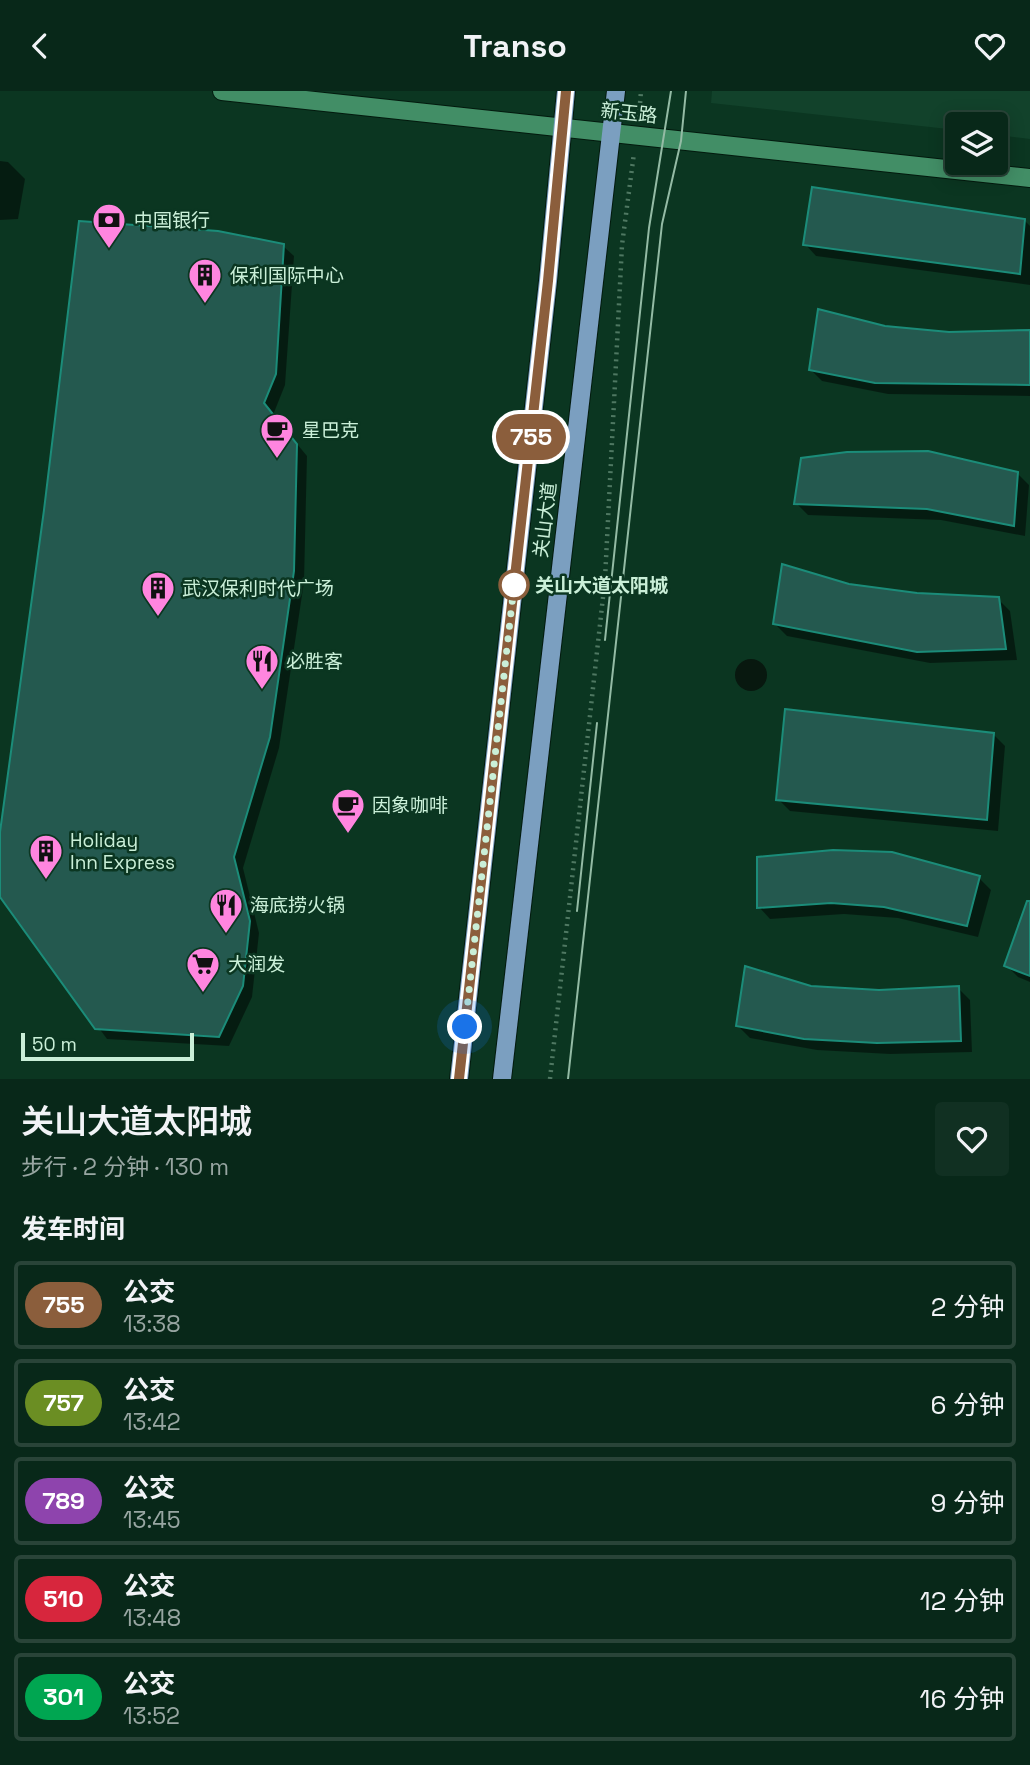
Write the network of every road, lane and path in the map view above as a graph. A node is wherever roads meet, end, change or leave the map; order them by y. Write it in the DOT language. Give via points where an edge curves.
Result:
graph roads {
  1 [pos="222,91"];
  2 [pos="566,91"];
  3 [pos="616,91"];
  4 [pos="641,91"];
  5 [pos="560,127"];
  6 [pos="612,132"];
  7 [pos="637,136"];
  8 [pos="1030,178"];
  9 [pos="459,1079"];
  10 [pos="502,1079"];
  11 [pos="550,1079"];
  1 -- 5 [label="street, 新玉路"];
  2 -- 5 [label="main road, 关山大道"];
  3 -- 6 [label="main road, 关山大道"];
  4 -- 7 [label="path"];
  5 -- 6 [label="street, 新玉路"];
  5 -- 9 [label="main road, 关山大道" via="548,281"];
  6 -- 7 [label="street, 新玉路"];
  6 -- 10 [label="main road, 关山大道"];
  7 -- 8 [label="street, 新玉路"];
  7 -- 11 [label="path" via="622,245 605,579"];
}
